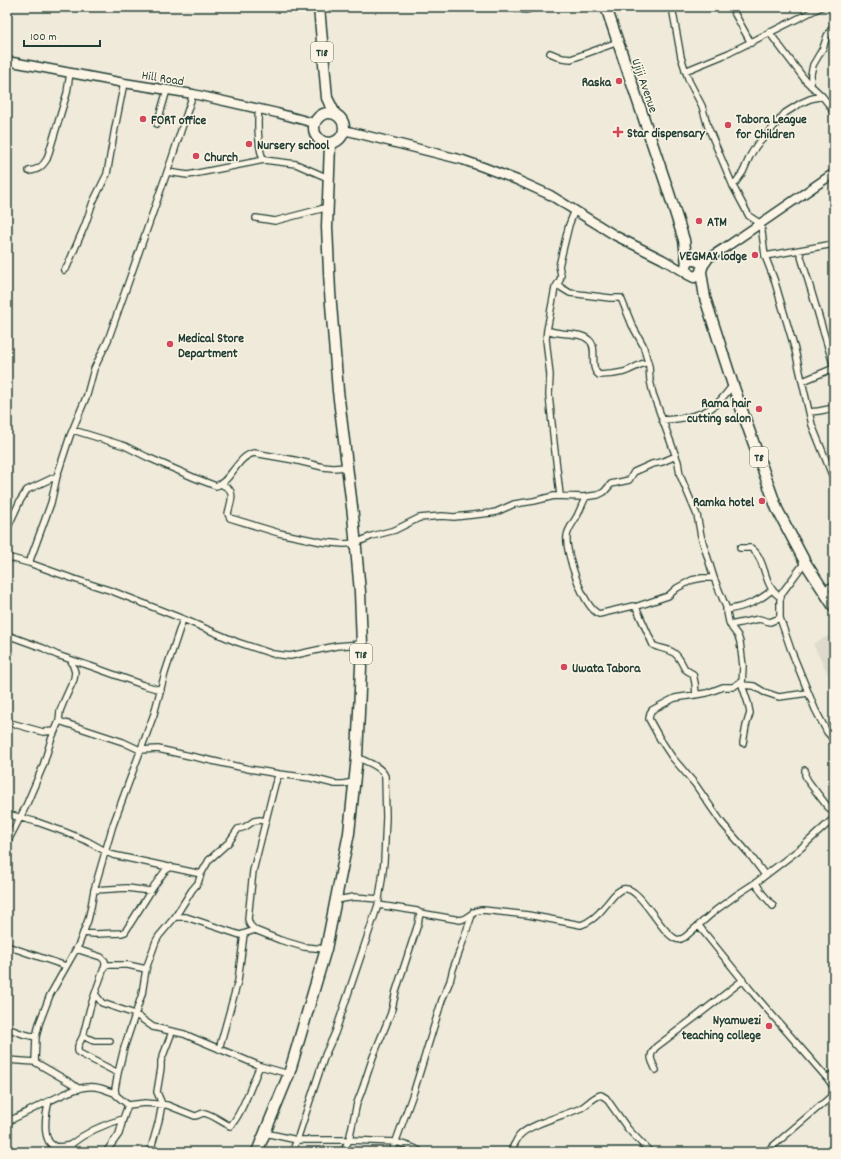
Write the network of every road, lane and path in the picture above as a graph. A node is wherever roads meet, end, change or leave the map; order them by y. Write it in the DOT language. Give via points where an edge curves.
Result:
graph roads {
  1 [pos="319,7"];
  2 [pos="513,7"];
  3 [pos="533,7"];
  4 [pos="606,7"];
  5 [pos="672,7"];
  6 [pos="731,7"];
  7 [pos="821,7"];
  8 [pos="834,25"];
  9 [pos="769,32"];
  10 [pos="618,42"];
  11 [pos="751,43"];
  12 [pos="550,53"];
  13 [pos="7,61"];
  14 [pos="685,71"];
  15 [pos="70,73"];
  16 [pos="124,83"];
  17 [pos="811,86"];
  18 [pos="167,90"];
  19 [pos="193,94"];
  20 [pos="822,96"];
  21 [pos="326,98"];
  22 [pos="259,109"];
  23 [pos="335,114"];
  24 [pos="834,115"];
  25 [pos="318,119"];
  26 [pos="157,124"];
  27 [pos="344,130"];
  28 [pos="330,144"];
  29 [pos="264,160"];
  30 [pos="29,171"];
  31 [pos="167,172"];
  32 [pos="834,173"];
  33 [pos="328,178"];
  34 [pos="734,186"];
  35 [pos="328,206"];
  36 [pos="575,210"];
  37 [pos="256,218"];
  38 [pos="761,224"];
  39 [pos="834,244"];
  40 [pos="798,250"];
  41 [pos="765,256"];
  42 [pos="707,259"];
  43 [pos="693,269"];
  44 [pos="64,270"];
  45 [pos="557,285"];
  46 [pos="547,330"];
  47 [pos="648,362"];
  48 [pos="834,368"];
  49 [pos="803,382"];
  50 [pos="733,385"];
  51 [pos="834,408"];
  52 [pos="809,412"];
  53 [pos="662,420"];
  54 [pos="73,430"];
  55 [pos="676,456"];
  56 [pos="347,467"];
  57 [pos="57,476"];
  58 [pos="834,480"];
  59 [pos="221,484"];
  60 [pos="560,495"];
  61 [pos="586,497"];
  62 [pos="7,529"];
  63 [pos="356,543"];
  64 [pos="740,548"];
  65 [pos="7,558"];
  66 [pos="29,562"];
  67 [pos="806,562"];
  68 [pos="714,578"];
  69 [pos="834,585"];
  70 [pos="772,590"];
  71 [pos="823,590"];
  72 [pos="781,597"];
  73 [pos="635,606"];
  74 [pos="834,607"];
  75 [pos="726,610"];
  76 [pos="183,618"];
  77 [pos="780,618"];
  78 [pos="730,625"];
  79 [pos="7,635"];
  80 [pos="362,644"];
  81 [pos="71,660"];
  82 [pos="742,683"];
  83 [pos="161,690"];
  84 [pos="808,693"];
  85 [pos="696,695"];
  86 [pos="59,721"];
  87 [pos="7,722"];
  88 [pos="55,731"];
  89 [pos="834,740"];
  90 [pos="743,743"];
  91 [pos="140,750"];
  92 [pos="357,757"];
  93 [pos="805,770"];
  94 [pos="279,774"];
  95 [pos="354,782"];
  96 [pos="834,813"];
  97 [pos="7,814"];
  98 [pos="20,818"];
  99 [pos="834,818"];
  100 [pos="265,821"];
  101 [pos="7,843"];
  102 [pos="105,851"];
  103 [pos="171,867"];
  104 [pos="201,874"];
  105 [pos="765,875"];
  106 [pos="756,882"];
  107 [pos="94,890"];
  108 [pos="150,891"];
  109 [pos="336,900"];
  110 [pos="379,902"];
  111 [pos="773,906"];
  112 [pos="472,912"];
  113 [pos="420,913"];
  114 [pos="175,917"];
  115 [pos="699,926"];
  116 [pos="255,930"];
  117 [pos="83,933"];
  118 [pos="244,934"];
  119 [pos="7,946"];
  120 [pos="76,949"];
  121 [pos="326,950"];
  122 [pos="105,965"];
  123 [pos="66,966"];
  124 [pos="146,969"];
  125 [pos="743,980"];
  126 [pos="95,994"];
  127 [pos="136,1014"];
  128 [pos="7,1028"];
  129 [pos="172,1032"];
  130 [pos="83,1036"];
  131 [pos="36,1037"];
  132 [pos="110,1041"];
  133 [pos="219,1049"];
  134 [pos="7,1060"];
  135 [pos="34,1062"];
  136 [pos="260,1066"];
  137 [pos="656,1070"];
  138 [pos="118,1073"];
  139 [pos="834,1073"];
  140 [pos="289,1074"];
  141 [pos="827,1078"];
  142 [pos="834,1088"];
  143 [pos="78,1089"];
  144 [pos="115,1094"];
  145 [pos="834,1094"];
  146 [pos="49,1101"];
  147 [pos="162,1104"];
  148 [pos="128,1105"];
  149 [pos="123,1118"];
  150 [pos="7,1122"];
  151 [pos="266,1133"];
  152 [pos="297,1140"];
  153 [pos="349,1140"];
  154 [pos="396,1142"];
  155 [pos="70,1145"];
  156 [pos="513,1150"];
  157 [pos="74,1152"];
  158 [pos="106,1152"];
  159 [pos="150,1152"];
  160 [pos="257,1152"];
  161 [pos="292,1152"];
  162 [pos="342,1152"];
  163 [pos="392,1152"];
  164 [pos="420,1152"];
  165 [pos="650,1152"];
  166 [pos="766,1152"];
  1 -- 21 [label="highway, T18"];
  2 -- 3 [label="street" via="526,10"];
  4 -- 10 [label="highway, Ujiji Avenue / T8"];
  5 -- 14 [label="street" via="680,57"];
  6 -- 11 [label="street"];
  7 -- 9 [label="street"];
  8 -- 17 [label="street" via="813,65"];
  9 -- 11 [label="street"];
  9 -- 17 [label="street"];
  10 -- 12 [label="street" via="571,58 562,58"];
  10 -- 43 [label="highway, Ujiji Avenue / T8"];
  11 -- 14 [label="street"];
  13 -- 15 [label="main road, Hill Road"];
  14 -- 34 [label="street"];
  15 -- 16 [label="main road, Hill Road"];
  15 -- 30 [label="street" via="67,93 47,159 41,168"];
  16 -- 18 [label="main road, Hill Road"];
  16 -- 44 [label="street" via="108,174"];
  17 -- 20 [label="street"];
  18 -- 19 [label="main road, Hill Road"];
  18 -- 26 [label="street"];
  19 -- 22 [label="main road, Hill Road"];
  19 -- 31 [label="street"];
  20 -- 24 [label="street"];
  20 -- 34 [label="street" via="801,103 785,113 756,146"];
  21 -- 23 [label="highway, T18"];
  21 -- 25 [label="highway, T18"];
  22 -- 25 [label="main road, Hill Road"];
  22 -- 29 [label="street" via="258,126 261,155"];
  23 -- 25 [label="highway" via="325,113"];
  23 -- 27 [label="highway" via="342,121"];
  25 -- 28 [label="highway" via="314,133 316,138"];
  27 -- 28 [label="highway" via="338,141"];
  27 -- 36 [label="main road" via="483,166 550,195"];
  28 -- 33 [label="highway, T18"];
  29 -- 31 [label="street" via="188,175"];
  29 -- 33 [label="street" via="296,164"];
  31 -- 54 [label="street" via="108,340 94,369"];
  32 -- 38 [label="main road"];
  33 -- 35 [label="highway, T18"];
  34 -- 38 [label="street" via="749,216"];
  35 -- 37 [label="street" via="275,221"];
  35 -- 56 [label="highway, T18" via="330,292"];
  36 -- 43 [label="main road" via="616,236 662,258"];
  36 -- 45 [label="street" via="559,266 561,277"];
  38 -- 41 [label="street"];
  38 -- 42 [label="main road"];
  39 -- 40 [label="street"];
  40 -- 41 [label="street"];
  40 -- 48 [label="street"];
  41 -- 49 [label="street"];
  42 -- 43 [label="highway" via="698,262"];
  43 -- 50 [label="highway, T8"];
  45 -- 46 [label="street"];
  45 -- 47 [label="street" via="570,293 621,298 643,345"];
  46 -- 47 [label="street" via="588,339 593,347 595,370 599,375 624,372"];
  46 -- 60 [label="street" via="550,395"];
  47 -- 53 [label="street" via="651,385"];
  48 -- 49 [label="street"];
  49 -- 52 [label="street"];
  50 -- 53 [label="street" via="711,409 699,414"];
  50 -- 67 [label="highway, T8" via="778,509"];
  51 -- 52 [label="street"];
  52 -- 58 [label="street"];
  53 -- 55 [label="street"];
  54 -- 57 [label="street"];
  54 -- 59 [label="street" via="125,446 216,486"];
  55 -- 61 [label="street" via="634,472 629,480 611,484 598,495"];
  55 -- 68 [label="street" via="680,477 697,515"];
  56 -- 59 [label="street" via="323,468 254,453 244,457"];
  56 -- 63 [label="highway, T18"];
  57 -- 62 [label="street" via="28,490"];
  57 -- 66 [label="street" via="51,503"];
  59 -- 63 [label="street" via="232,493 228,514 230,518 317,541"];
  60 -- 61 [label="street"];
  60 -- 63 [label="street" via="514,504 491,513 419,518 395,530"];
  61 -- 73 [label="street" via="567,537 569,557 582,591 592,609 599,614"];
  63 -- 80 [label="highway, T18"];
  64 -- 70 [label="street" via="751,548 756,552"];
  65 -- 66 [label="street"];
  66 -- 76 [label="street"];
  67 -- 71 [label="highway, T8"];
  67 -- 72 [label="street" via="783,590"];
  68 -- 73 [label="street" via="692,580 668,596"];
  68 -- 75 [label="street"];
  69 -- 71 [label="street"];
  70 -- 72 [label="street"];
  70 -- 75 [label="street" via="749,605"];
  71 -- 74 [label="highway, T8"];
  72 -- 77 [label="street"];
  73 -- 85 [label="street" via="653,645 676,654 685,669 693,674"];
  75 -- 78 [label="street"];
  76 -- 80 [label="street" via="237,642 278,655 290,656 336,646"];
  76 -- 83 [label="street"];
  77 -- 78 [label="street" via="770,622 759,619"];
  77 -- 84 [label="street"];
  78 -- 82 [label="street" via="740,642"];
  79 -- 81 [label="street"];
  80 -- 92 [label="highway, T18"];
  81 -- 83 [label="street"];
  81 -- 86 [label="street" via="75,672 60,711"];
  82 -- 84 [label="street" via="779,697"];
  82 -- 85 [label="street"];
  82 -- 90 [label="street" via="750,713"];
  83 -- 91 [label="street"];
  84 -- 89 [label="street" via="817,715"];
  85 -- 105 [label="street" via="675,698 654,708 649,720 672,757"];
  86 -- 88 [label="street"];
  86 -- 91 [label="street"];
  87 -- 88 [label="street" via="43,732"];
  88 -- 98 [label="street"];
  91 -- 94 [label="street" via="158,749"];
  91 -- 102 [label="street"];
  92 -- 95 [label="highway, T18"];
  92 -- 110 [label="street" via="381,770 386,780 384,862"];
  93 -- 96 [label="street" via="808,781"];
  94 -- 95 [label="street" via="335,784"];
  94 -- 100 [label="street"];
  95 -- 109 [label="highway, T18" via="349,833"];
  97 -- 98 [label="street"];
  98 -- 101 [label="street"];
  98 -- 102 [label="street" via="65,832"];
  99 -- 105 [label="street" via="801,848"];
  100 -- 104 [label="street" via="260,820 238,829 229,842 209,860"];
  100 -- 116 [label="street" via="253,871 248,919"];
  102 -- 103 [label="street" via="124,858"];
  102 -- 107 [label="street"];
  103 -- 104 [label="street"];
  103 -- 108 [label="street"];
  104 -- 114 [label="street" via="198,883"];
  105 -- 106 [label="street"];
  106 -- 111 [label="street"];
  106 -- 115 [label="street" via="725,903"];
  107 -- 108 [label="street" via="127,888"];
  107 -- 117 [label="street" via="90,914"];
  108 -- 117 [label="street" via="125,932"];
  109 -- 110 [label="street" via="354,897"];
  109 -- 121 [label="highway, T18"];
  110 -- 113 [label="street"];
  110 -- 152 [label="street" via="335,1033 324,1055"];
  112 -- 113 [label="street" via="460,920"];
  112 -- 115 [label="street" via="495,911 581,925 594,917 610,899 625,889 632,891 674,938 683,938"];
  112 -- 154 [label="street"];
  113 -- 153 [label="street" via="391,1013 356,1103"];
  114 -- 118 [label="street"];
  114 -- 124 [label="street" via="156,941"];
  115 -- 125 [label="street"];
  116 -- 118 [label="street"];
  116 -- 121 [label="street" via="295,945"];
  117 -- 120 [label="street"];
  118 -- 133 [label="street" via="238,981"];
  119 -- 123 [label="street"];
  120 -- 122 [label="street" via="101,957"];
  120 -- 123 [label="street"];
  121 -- 140 [label="highway, T18"];
  122 -- 124 [label="street" via="128,965"];
  122 -- 126 [label="street"];
  123 -- 131 [label="street" via="50,995"];
  124 -- 127 [label="street"];
  125 -- 137 [label="street" via="656,1047 651,1056"];
  125 -- 141 [label="street"];
  126 -- 127 [label="street" via="102,1003"];
  126 -- 130 [label="street"];
  127 -- 129 [label="street" via="153,1027"];
  127 -- 138 [label="street"];
  128 -- 131 [label="street"];
  129 -- 133 [label="street" via="189,1036"];
  129 -- 147 [label="street" via="161,1061 157,1092"];
  130 -- 132 [label="street" via="94,1041"];
  130 -- 138 [label="street" via="77,1049 79,1053"];
  131 -- 135 [label="street"];
  133 -- 136 [label="street"];
  134 -- 135 [label="street"];
  135 -- 143 [label="street"];
  136 -- 140 [label="street"];
  136 -- 147 [label="street" via="240,1112 230,1126 207,1114 194,1116"];
  138 -- 144 [label="street"];
  139 -- 141 [label="street"];
  140 -- 151 [label="highway, T18"];
  141 -- 142 [label="street"];
  143 -- 144 [label="street" via="93,1087"];
  143 -- 146 [label="street"];
  144 -- 148 [label="street"];
  145 -- 166 [label="street"];
  146 -- 150 [label="street"];
  146 -- 155 [label="street" via="45,1128 48,1139 54,1146"];
  147 -- 148 [label="street"];
  147 -- 159 [label="street"];
  148 -- 149 [label="street"];
  149 -- 155 [label="street" via="83,1136"];
  149 -- 158 [label="street" via="119,1134"];
  151 -- 152 [label="street"];
  151 -- 160 [label="highway, T18"];
  152 -- 153 [label="street"];
  152 -- 161 [label="street"];
  153 -- 154 [label="street"];
  153 -- 162 [label="street"];
  154 -- 163 [label="street"];
  154 -- 164 [label="street"];
  155 -- 157 [label="street"];
  156 -- 165 [label="street" via="519,1136 528,1129 582,1108 601,1095"];
}
